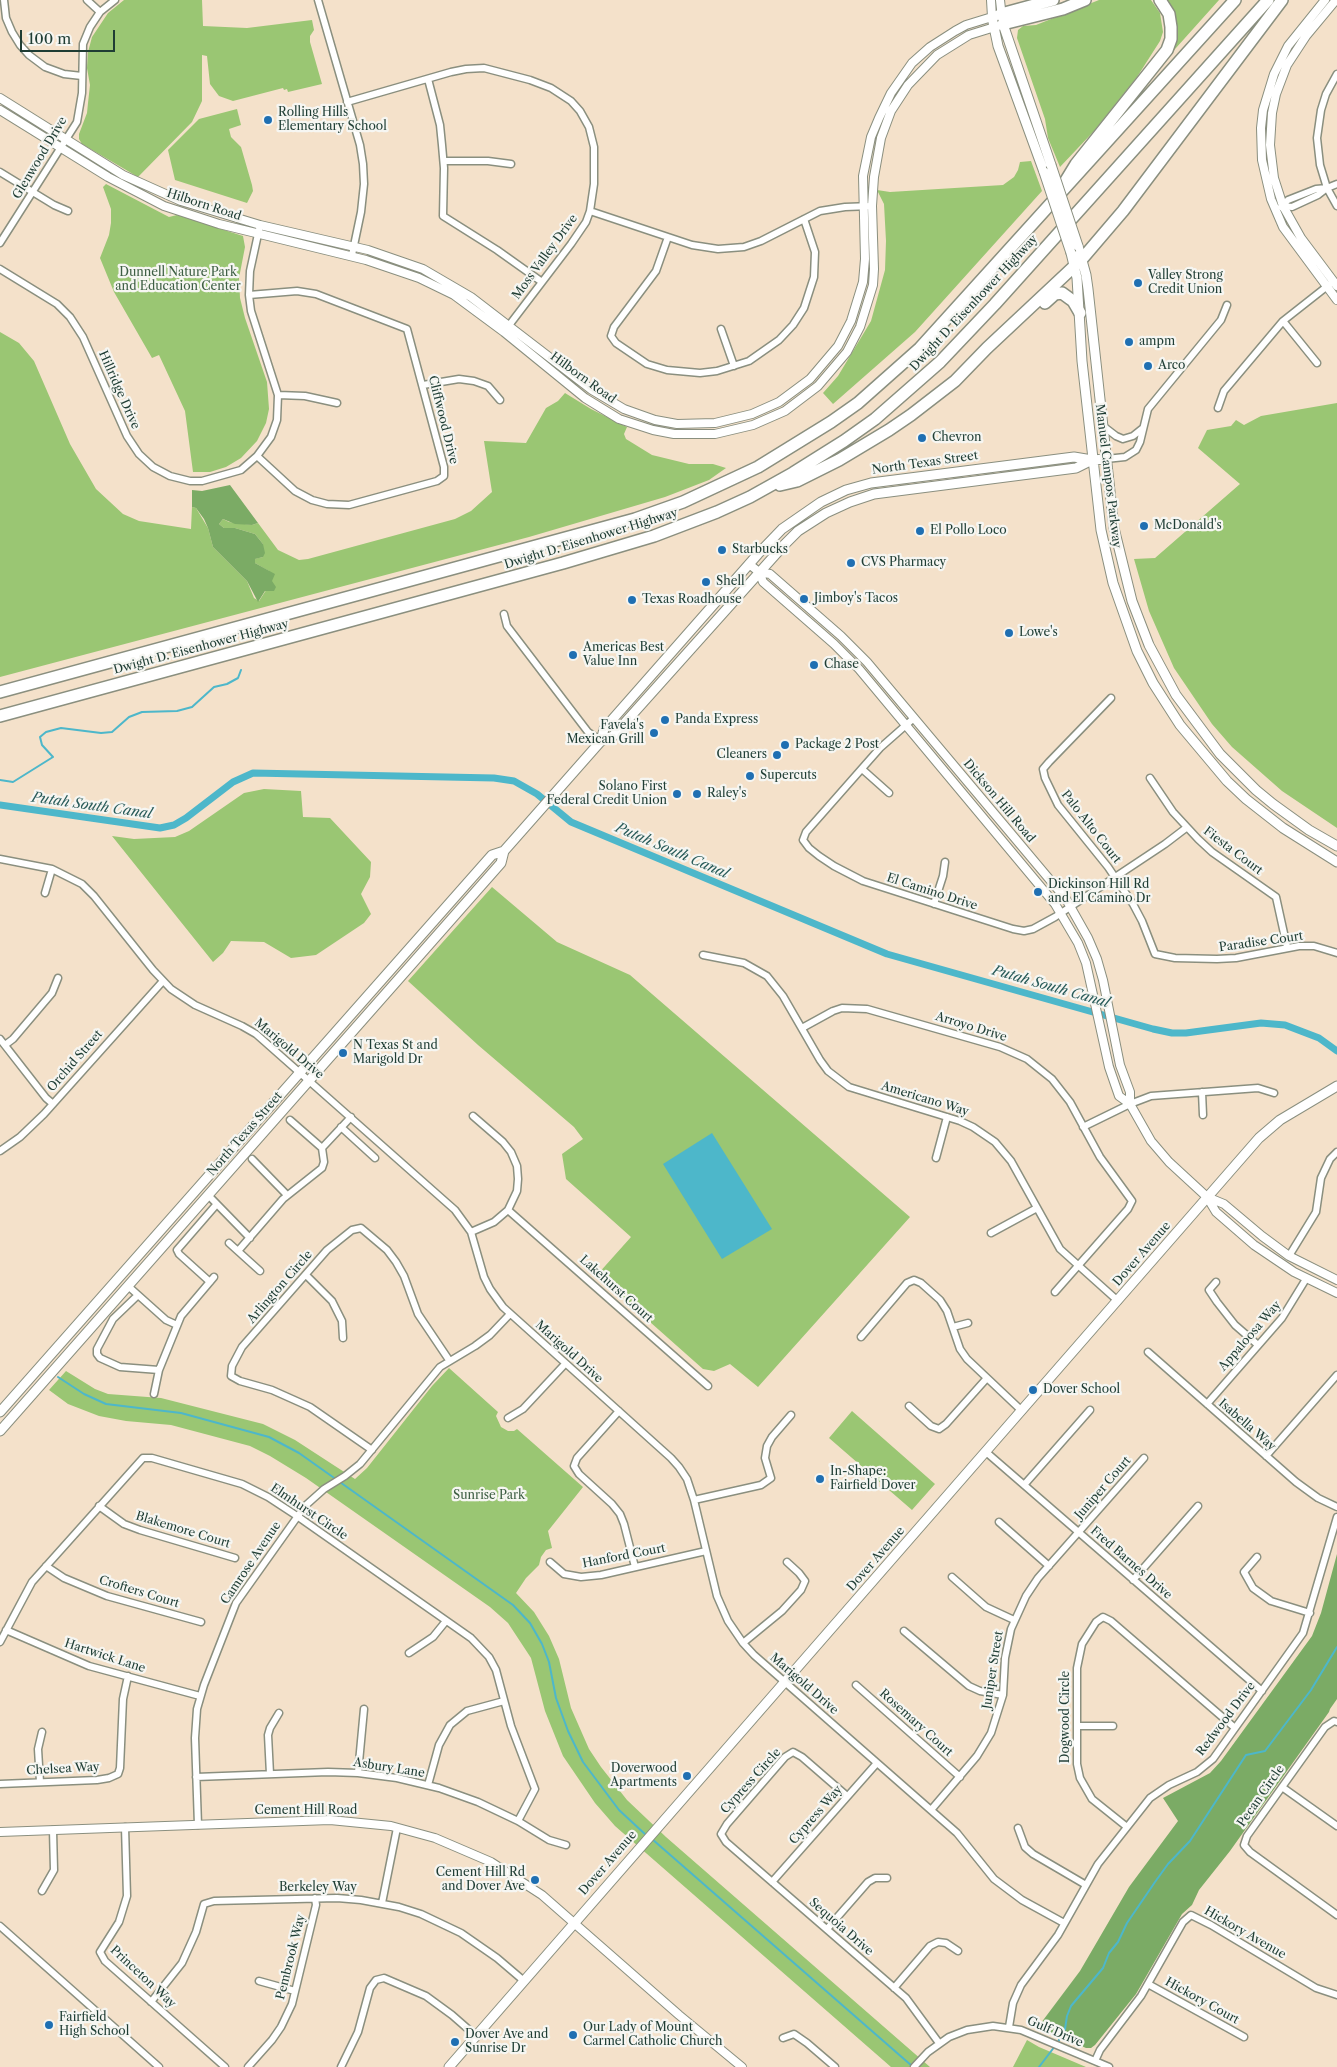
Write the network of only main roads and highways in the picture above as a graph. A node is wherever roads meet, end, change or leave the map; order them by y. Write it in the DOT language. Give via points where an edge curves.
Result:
graph roads {
  1 [pos="1053,0"];
  2 [pos="1086,0"];
  3 [pos="1160,0"];
  4 [pos="1235,0"];
  5 [pos="1268,0"];
  6 [pos="1282,0"];
  7 [pos="997,21"];
  8 [pos="1048,208"];
  9 [pos="1074,249"];
  10 [pos="1079,262"];
  11 [pos="1080,313"];
  12 [pos="980,357"];
  13 [pos="1106,459"];
  14 [pos="1092,460"];
  15 [pos="766,489"];
  16 [pos="0,692"];
  17 [pos="0,716"];
  18 [pos="600,741"];
  19 [pos="1337,846"];
  20 [pos="504,851"];
  21 [pos="1337,862"];
  22 [pos="1337,1086"];
  23 [pos="1,1410"];
  24 [pos="0,1431"];
  25 [pos="449,2067"];
  1 -- 7 [label="highway"];
  2 -- 7 [label="highway" via="1062,9"];
  3 -- 8 [label="highway" via="1169,14 1171,27 1166,50 1076,164"];
  4 -- 8 [label="highway, Dwight D. Eisenhower Highway"];
  5 -- 15 [label="highway, Dwight D. Eisenhower Highway" via="940,362 875,419 819,458"];
  6 -- 10 [label="highway" via="1135,196"];
  7 -- 9 [label="main road, Manuel Campos Parkway, bridge" via="1051,165"];
  7 -- 9 [label="main road, Manuel Campos Parkway, bridge" via="1007,73"];
  8 -- 16 [label="highway, Dwight D. Eisenhower Highway" via="947,321 895,372 831,422 738,477 635,519"];
  9 -- 10 [label="main road, Manuel Campos Parkway"];
  10 -- 11 [label="main road, Manuel Campos Parkway"];
  10 -- 12 [label="highway"];
  10 -- 13 [label="main road, Manuel Campos Parkway" via="1088,289"];
  11 -- 12 [label="highway" via="1067,295 1055,294"];
  11 -- 14 [label="main road, Manuel Campos Parkway"];
  12 -- 15 [label="highway" via="889,430 797,481"];
  13 -- 14 [label="main road, North Texas Street"];
  13 -- 19 [label="main road, Manuel Campos Parkway" via="1114,528 1132,600 1153,653 1176,695 1236,771 1285,813"];
  14 -- 18 [label="main road, North Texas Street" via="1076,468 886,492 856,499 826,513 798,531 613,736"];
  14 -- 18 [label="main road, North Texas Street" via="1074,456 900,478 834,495 799,515 775,536 604,728"];
  14 -- 21 [label="main road, Manuel Campos Parkway" via="1112,583 1137,651 1164,702 1195,746 1246,799 1283,828"];
  15 -- 17 [label="highway, Dwight D. Eisenhower Highway" via="654,536 563,563"];
  18 -- 20 [label="main road, North Texas Street"];
  20 -- 23 [label="main road, North Texas Street" via="492,855"];
  20 -- 24 [label="main road, North Texas Street" via="501,863"];
  22 -- 25 [label="main road, Dover Avenue" via="1270,1127"];
}
